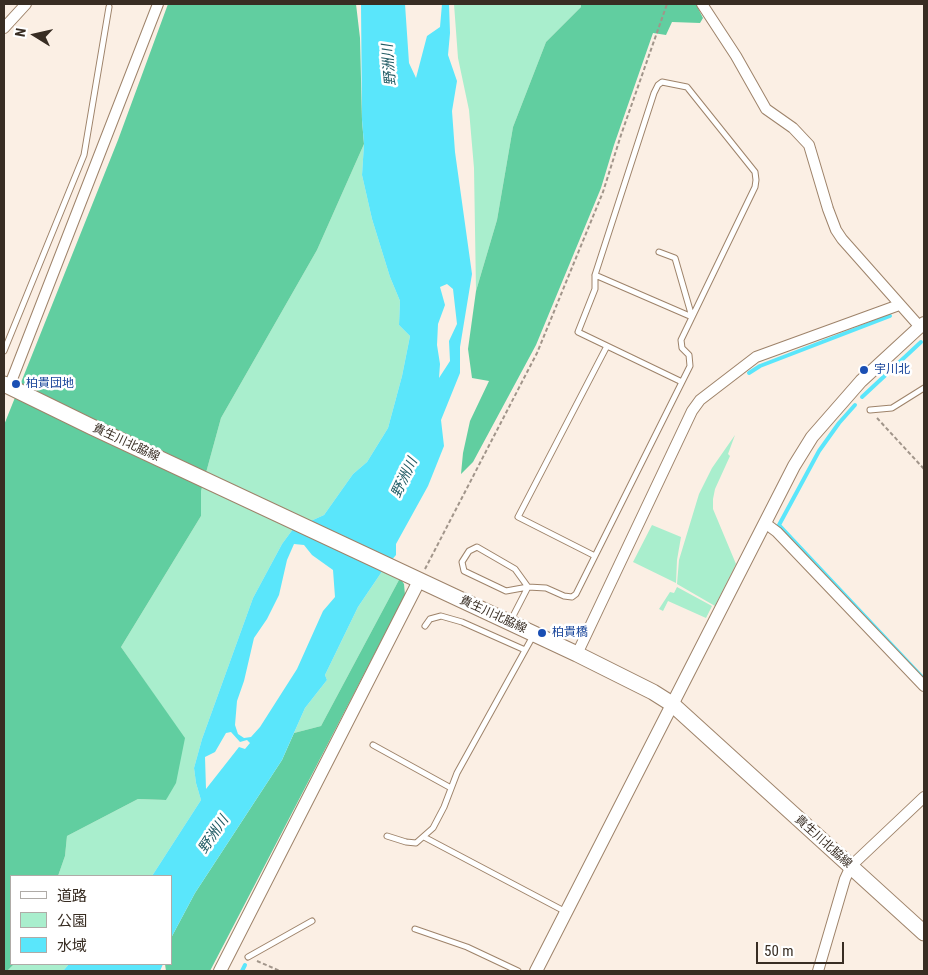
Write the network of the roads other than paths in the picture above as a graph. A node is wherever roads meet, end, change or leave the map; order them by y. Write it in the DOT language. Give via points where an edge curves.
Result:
graph roads {
  1 [pos="26,4"];
  2 [pos="158,4"];
  3 [pos="702,4"];
  4 [pos="110,7"];
  5 [pos="4,28"];
  6 [pos="660,252"];
  7 [pos="595,275"];
  8 [pos="899,305"];
  9 [pos="692,317"];
  10 [pos="923,328"];
  11 [pos="607,346"];
  12 [pos="4,351"];
  13 [pos="682,382"];
  14 [pos="7,385"];
  15 [pos="924,388"];
  16 [pos="870,410"];
  17 [pos="765,523"];
  18 [pos="595,556"];
  19 [pos="412,577"];
  20 [pos="528,587"];
  21 [pos="510,623"];
  22 [pos="425,626"];
  23 [pos="534,634"];
  24 [pos="525,650"];
  25 [pos="577,654"];
  26 [pos="924,686"];
  27 [pos="672,704"];
  28 [pos="373,745"];
  29 [pos="451,788"];
  30 [pos="924,797"];
  31 [pos="387,836"];
  32 [pos="424,837"];
  33 [pos="851,866"];
  34 [pos="566,912"];
  35 [pos="312,921"];
  36 [pos="415,929"];
  37 [pos="924,933"];
  38 [pos="248,957"];
  39 [pos="220,971"];
  40 [pos="518,971"];
  41 [pos="536,971"];
  42 [pos="818,971"];
  1 -- 5 [label="street"];
  2 -- 14 [label="street"];
  3 -- 8 [label="street" via="766,109 793,128 809,145 836,230"];
  4 -- 12 [label="lane" via="84,155"];
  6 -- 9 [label="lane" via="675,258"];
  7 -- 9 [label="lane"];
  7 -- 9 [label="lane" via="658,85 662,82 687,87 755,172 756,180"];
  7 -- 11 [label="lane" via="595,289 578,332"];
  8 -- 10 [label="street"];
  8 -- 25 [label="street" via="756,358 700,400"];
  9 -- 13 [label="lane" via="681,340 682,348 689,355 690,366"];
  10 -- 17 [label="street" via="861,381 812,437"];
  11 -- 13 [label="lane"];
  11 -- 18 [label="lane" via="518,517"];
  13 -- 18 [label="lane"];
  14 -- 19 [label="main road, 貴生川北脇線"];
  15 -- 16 [label="lane" via="892,408"];
  17 -- 26 [label="street"];
  17 -- 27 [label="street"];
  18 -- 20 [label="lane" via="572,597 546,588"];
  19 -- 21 [label="main road, 貴生川北脇線"];
  19 -- 39 [label="street"];
  20 -- 20 [label="lane" via="515,569 477,547 468,551 462,562 464,571 506,591"];
  20 -- 21 [label="lane"];
  21 -- 23 [label="main road, 貴生川北脇線"];
  22 -- 24 [label="lane" via="430,619 442,616"];
  23 -- 24 [label="lane"];
  23 -- 25 [label="main road, 貴生川北脇線"];
  24 -- 29 [label="lane"];
  25 -- 27 [label="main road, 貴生川北脇線"];
  27 -- 33 [label="main road, 貴生川北脇線"];
  27 -- 34 [label="street"];
  28 -- 29 [label="lane"];
  29 -- 32 [label="lane" via="433,828"];
  30 -- 33 [label="street"];
  31 -- 32 [label="lane" via="416,843"];
  32 -- 34 [label="lane"];
  33 -- 37 [label="main road, 貴生川北脇線"];
  33 -- 42 [label="street"];
  34 -- 41 [label="street"];
  35 -- 38 [label="lane"];
  36 -- 40 [label="lane" via="467,947"];
}
